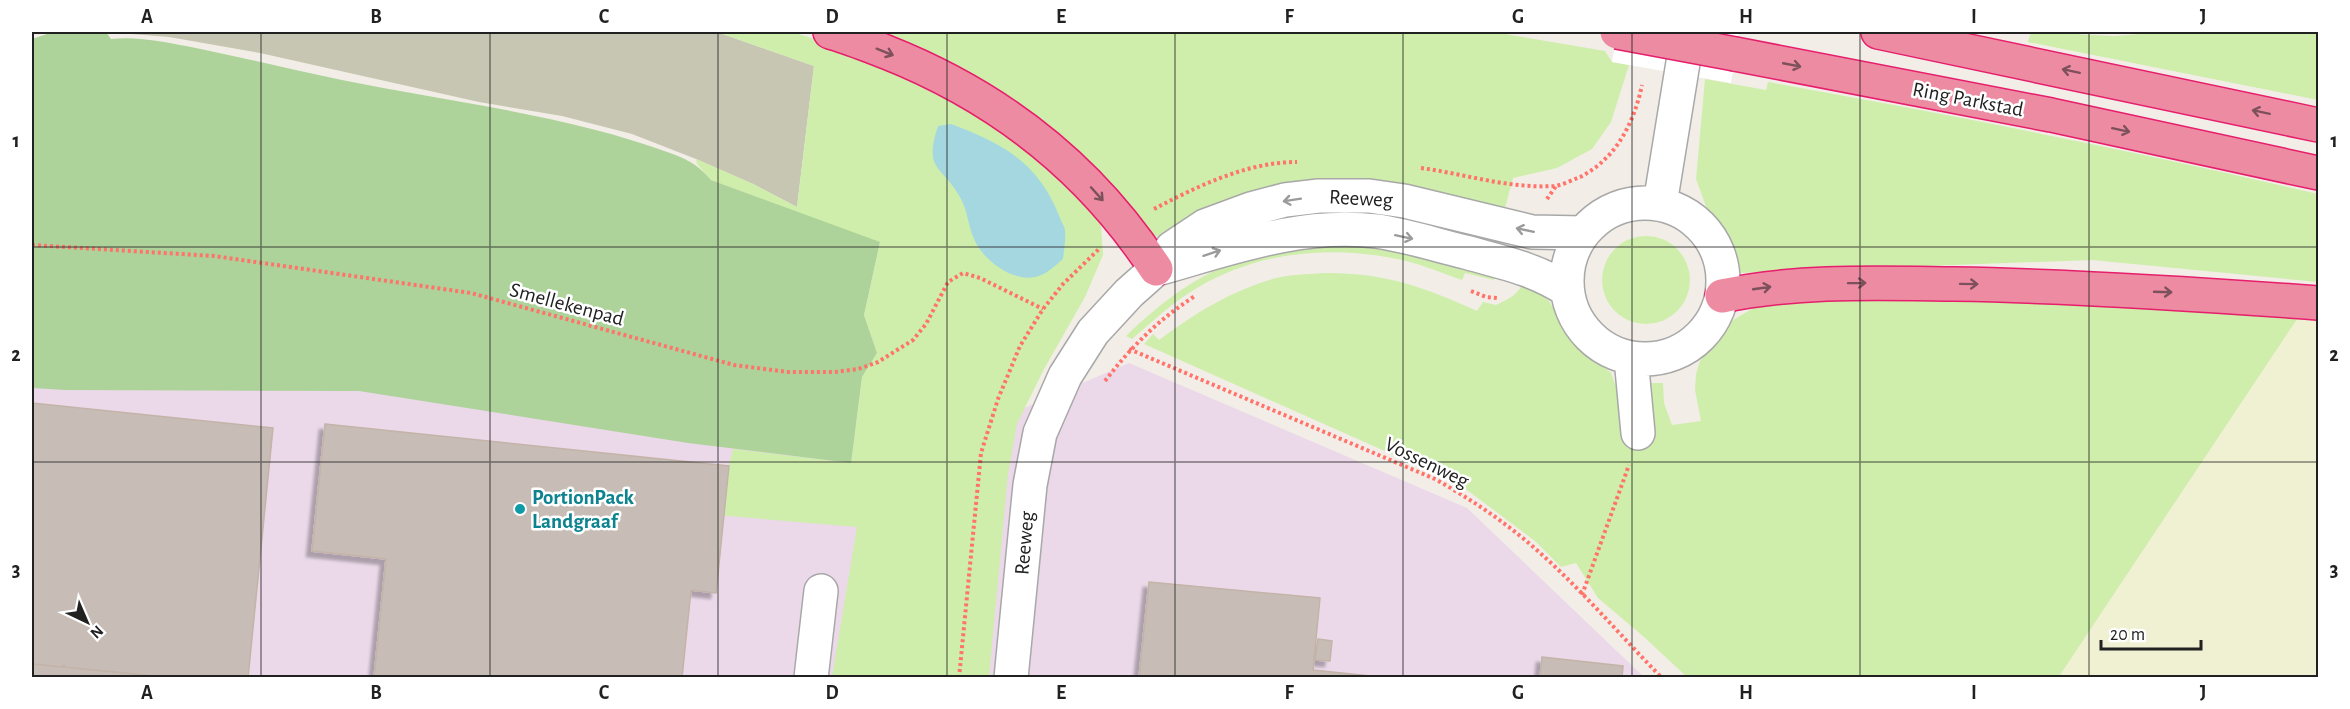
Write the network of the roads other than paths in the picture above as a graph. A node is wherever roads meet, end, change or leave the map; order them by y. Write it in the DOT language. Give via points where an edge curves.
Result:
graph roads {
  1 [pos="830,32"];
  2 [pos="1616,32"];
  3 [pos="1688,32"];
  4 [pos="1878,32"];
  5 [pos="2319,125"];
  6 [pos="2319,173"];
  7 [pos="1660,204"];
  8 [pos="1583,233"];
  9 [pos="1156,269"];
  10 [pos="1567,290"];
  11 [pos="1722,296"];
  12 [pos="2319,303"];
  13 [pos="1631,358"];
  14 [pos="1638,433"];
  15 [pos="820,591"];
  16 [pos="811,678"];
  17 [pos="1011,678"];
  1 -- 9 [label="highway, one-way" via="928,69 1012,119 1092,187"];
  2 -- 6 [label="highway, Ring Parkstad, one-way, bridge" via="2051,115"];
  3 -- 7 [label="street"];
  5 -- 4 [label="highway, one-way"];
  7 -- 8 [label="street" via="1643,202 1610,211"];
  7 -- 11 [label="street" via="1694,220 1708,234 1722,268"];
  8 -- 9 [label="street, Reeweg, one-way" via="1532,232 1369,196 1319,196 1285,200 1205,226 1172,248"];
  8 -- 10 [label="street" via="1573,250"];
  9 -- 10 [label="street, Reeweg, one-way" via="1263,239 1310,231 1377,231 1524,267"];
  9 -- 17 [label="street, Reeweg" via="1093,332 1065,376 1040,433 1030,485"];
  10 -- 13 [label="street" via="1581,327 1604,347"];
  11 -- 12 [label="highway, one-way" via="1803,284 1864,283 2176,292"];
  11 -- 13 [label="street" via="1712,322 1686,348 1651,359"];
  13 -- 14 [label="street"];
  15 -- 16 [label="street"];
}
